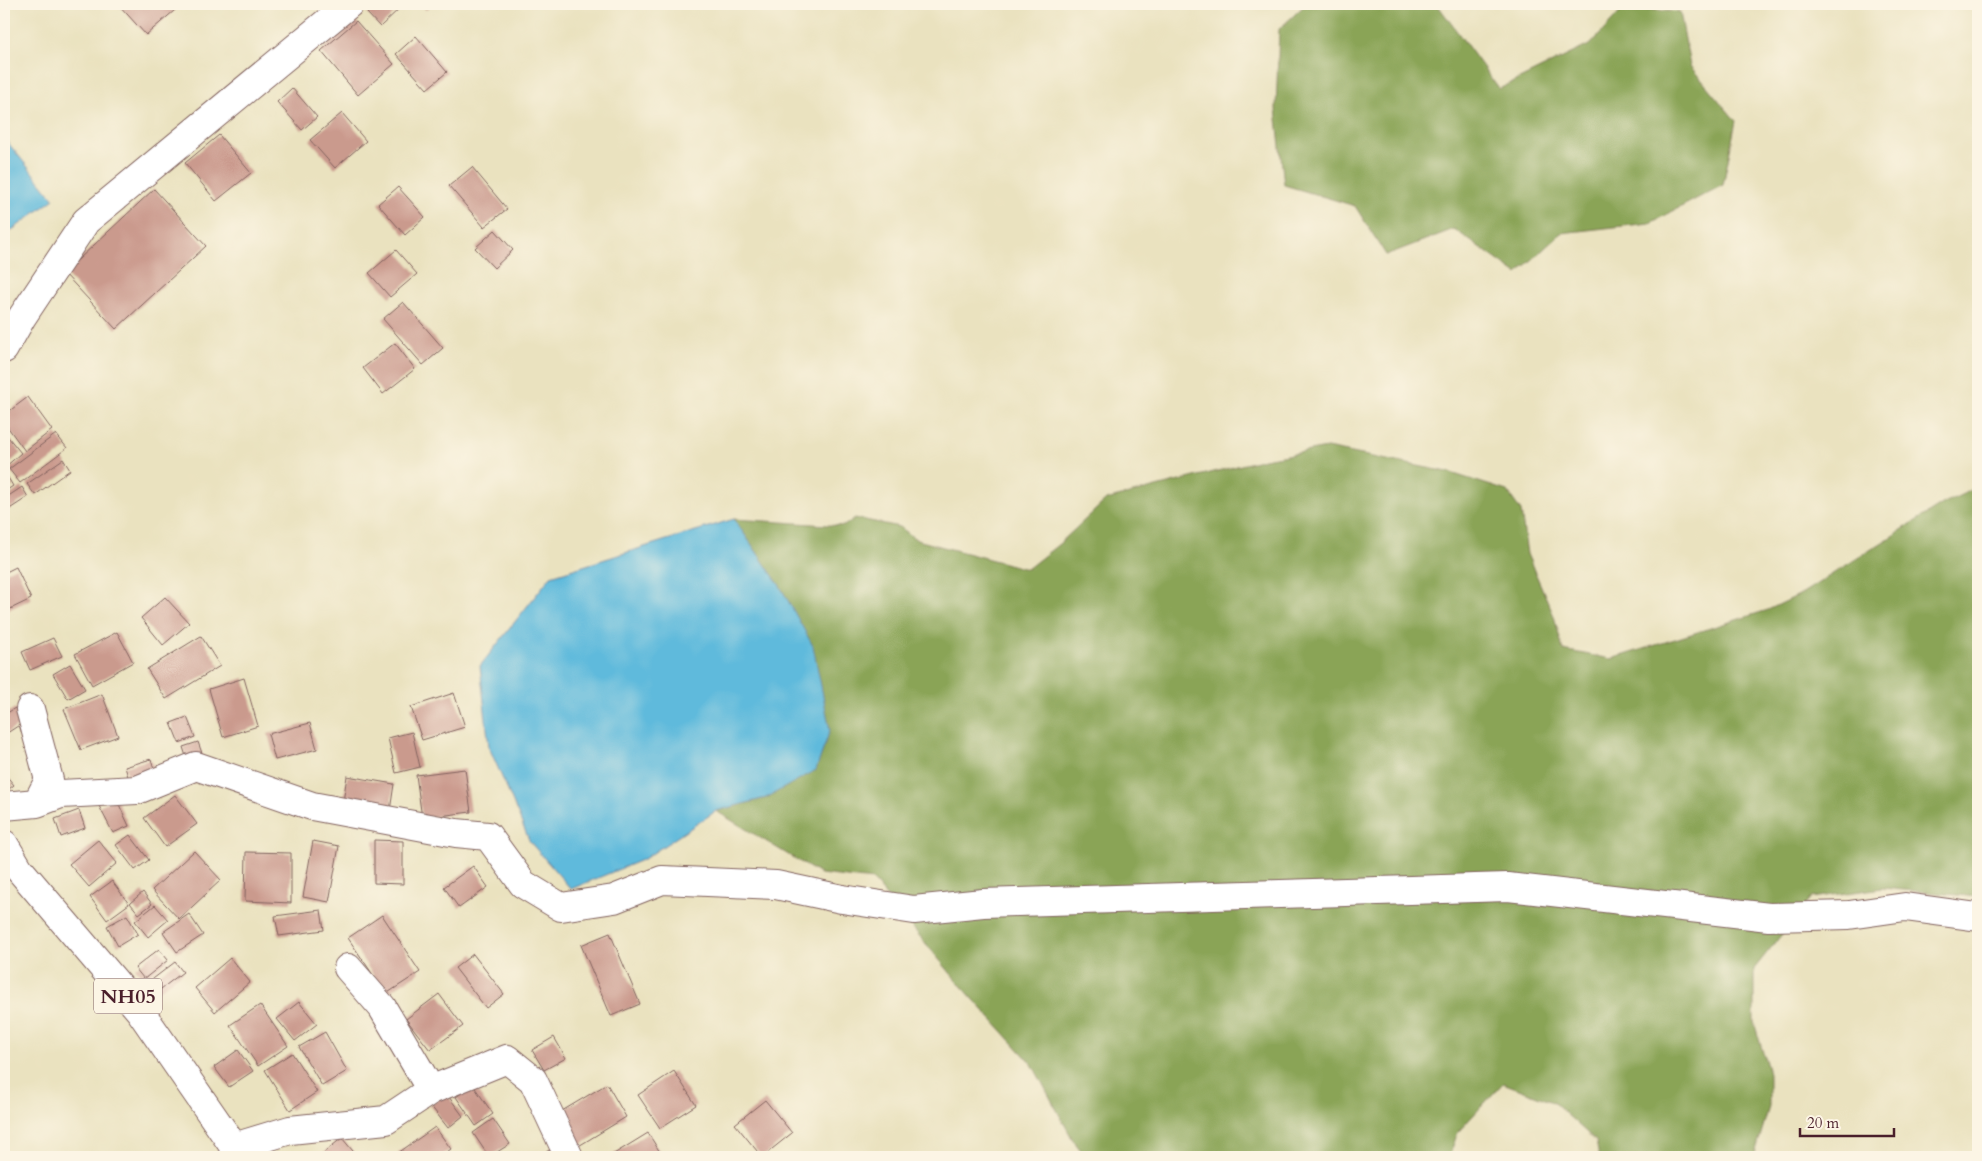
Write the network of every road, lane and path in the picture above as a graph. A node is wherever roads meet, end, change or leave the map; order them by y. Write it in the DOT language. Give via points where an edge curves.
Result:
graph roads {
  1 [pos="344,5"];
  2 [pos="4,349"];
  3 [pos="30,709"];
  4 [pos="37,803"];
  5 [pos="4,806"];
  6 [pos="4,844"];
  7 [pos="1978,917"];
  8 [pos="348,968"];
  9 [pos="432,1090"];
  10 [pos="237,1152"];
  11 [pos="569,1157"];
  1 -- 2 [label="street" via="86,221"];
  3 -- 4 [label="street" via="49,780"];
  4 -- 5 [label="street"];
  4 -- 7 [label="street" via="61,794 137,790 196,766 312,806 488,836 523,884 561,907 614,899 662,880 776,885 914,910 983,903 1508,887 1769,917 1849,915 1905,907"];
  6 -- 10 [label="street, NH05" via="19,869 140,1011"];
  8 -- 9 [label="street" via="382,1006"];
  9 -- 10 [label="street" via="386,1120 290,1130"];
  9 -- 11 [label="street" via="507,1059 533,1080"];
}
